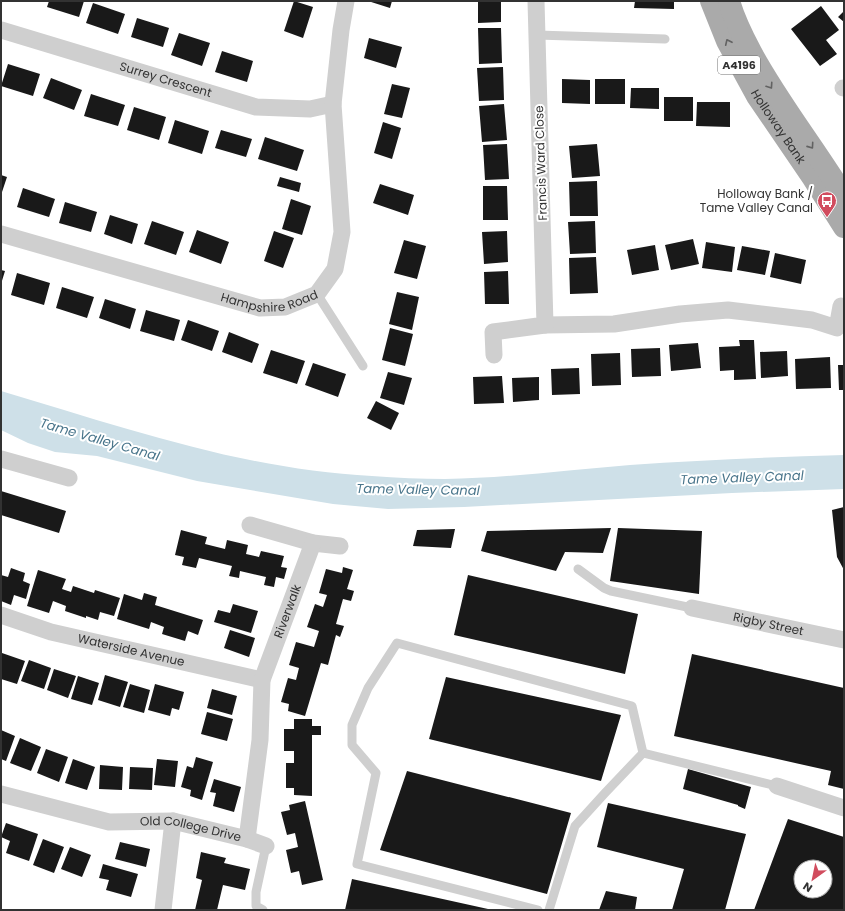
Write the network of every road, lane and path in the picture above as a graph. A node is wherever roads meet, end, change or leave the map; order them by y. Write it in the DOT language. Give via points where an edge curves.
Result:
graph roads {
  1 [pos="346,1"];
  2 [pos="536,1"];
  3 [pos="711,1"];
  4 [pos="729,1"];
  5 [pos="1,30"];
  6 [pos="537,35"];
  7 [pos="665,39"];
  8 [pos="333,104"];
  9 [pos="844,196"];
  10 [pos="844,227"];
  11 [pos="1,234"];
  12 [pos="316,294"];
  13 [pos="841,306"];
  14 [pos="545,325"];
  15 [pos="494,355"];
  16 [pos="363,366"];
  17 [pos="1,459"];
  18 [pos="69,478"];
  19 [pos="250,525"];
  20 [pos="313,543"];
  21 [pos="340,546"];
  22 [pos="578,569"];
  23 [pos="692,608"];
  24 [pos="1,615"];
  25 [pos="844,640"];
  26 [pos="262,680"];
  27 [pos="643,753"];
  28 [pos="777,786"];
  29 [pos="1,794"];
  30 [pos="844,808"];
  31 [pos="173,821"];
  32 [pos="247,839"];
  33 [pos="266,846"];
  34 [pos="163,910"];
  35 [pos="263,910"];
  36 [pos="538,910"];
  37 [pos="549,910"];
  1 -- 8 [label="street, Hampshire Road"];
  2 -- 6 [label="street, Francis Ward Close"];
  10 -- 3 [label="main road, Holloway Bank / A4196, one-way" via="814,178 756,96 727,41"];
  4 -- 9 [label="main road, Holloway Bank / A4196, one-way" via="742,35 765,79"];
  5 -- 8 [label="street, Surrey Crescent" via="256,107 310,109"];
  6 -- 7 [label="lane"];
  6 -- 14 [label="street, Francis Ward Close"];
  8 -- 12 [label="street, Hampshire Road" via="342,232 335,269"];
  11 -- 12 [label="street, Hampshire Road" via="260,308 286,307"];
  12 -- 16 [label="lane"];
  13 -- 14 [label="street" via="837,328 812,320 728,310 614,324"];
  14 -- 15 [label="street" via="493,332"];
  17 -- 18 [label="street"];
  19 -- 20 [label="street"];
  20 -- 21 [label="street"];
  20 -- 26 [label="street, Riverwalk"];
  22 -- 23 [label="lane" via="611,591"];
  23 -- 25 [label="street, Rigby Street"];
  24 -- 26 [label="street, Waterside Avenue" via="51,632"];
  26 -- 32 [label="street, Old College Drive" via="260,740"];
  27 -- 28 [label="lane"];
  27 -- 36 [label="lane" via="632,706 397,643 368,688 352,726 352,745 376,773 357,864"];
  27 -- 37 [label="lane" via="575,826"];
  28 -- 30 [label="street"];
  29 -- 31 [label="street, Old College Drive" via="109,822"];
  31 -- 32 [label="street, Old College Drive"];
  31 -- 34 [label="street"];
  32 -- 33 [label="street"];
  33 -- 35 [label="lane" via="256,892 256,906"];
}
